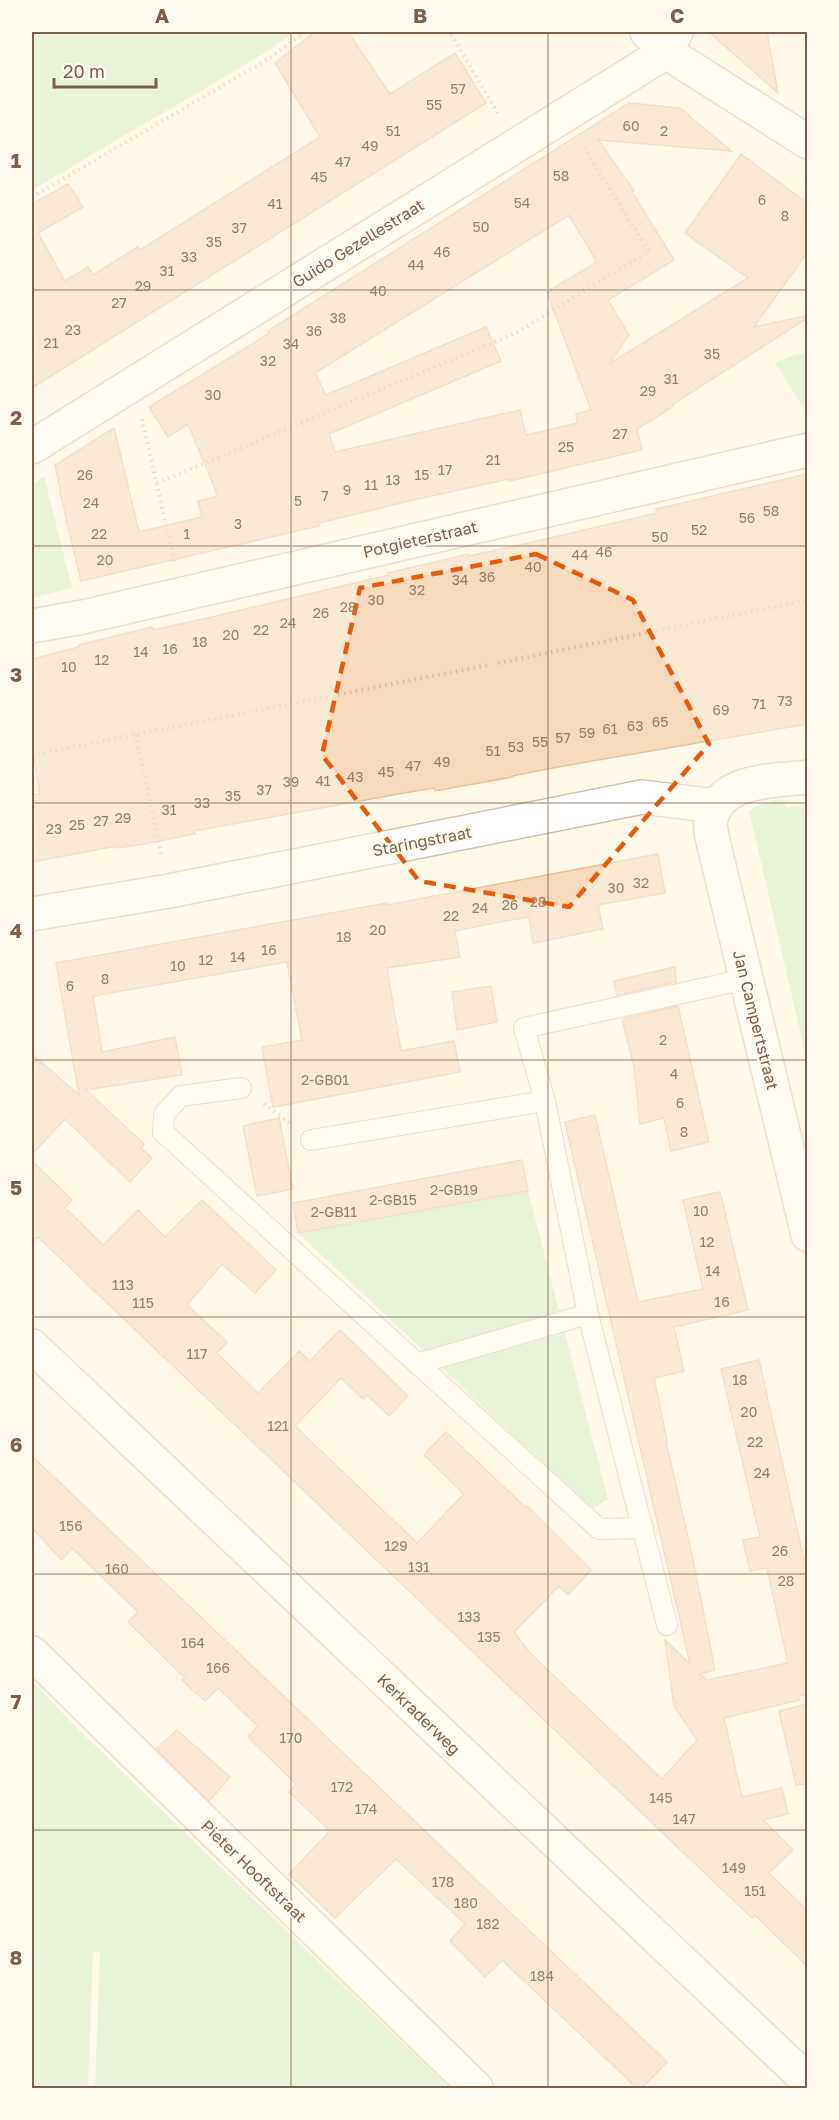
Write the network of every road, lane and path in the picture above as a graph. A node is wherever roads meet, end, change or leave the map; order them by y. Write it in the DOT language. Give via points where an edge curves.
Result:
graph roads {
  1 [pos="304,32"];
  2 [pos="446,32"];
  3 [pos="663,38"];
  4 [pos="564,116"];
  5 [pos="807,142"];
  6 [pos="517,145"];
  7 [pos="32,197"];
  8 [pos="134,383"];
  9 [pos="32,447"];
  10 [pos="807,450"];
  11 [pos="157,483"];
  12 [pos="181,594"];
  13 [pos="807,600"];
  14 [pos="32,626"];
  15 [pos="498,663"];
  16 [pos="488,665"];
  17 [pos="136,735"];
  18 [pos="32,755"];
  19 [pos="807,777"];
  20 [pos="716,806"];
  21 [pos="169,891"];
  22 [pos="32,914"];
  23 [pos="746,979"];
  24 [pos="241,1088"];
  25 [pos="545,1101"];
  26 [pos="312,1140"];
  27 [pos="807,1235"];
  28 [pos="588,1314"];
  29 [pos="32,1346"];
  30 [pos="417,1364"];
  31 [pos="643,1528"];
  32 [pos="667,1625"];
  33 [pos="32,1653"];
  34 [pos="807,2081"];
  35 [pos="476,2088"];
  1 -- 7 [label="path" via="270,58"];
  2 -- 6 [label="path" via="451,34"];
  3 -- 4 [label="street, Guido Gezellestraat"];
  3 -- 5 [label="street"];
  4 -- 6 [label="street, Guido Gezellestraat"];
  4 -- 11 [label="path" via="649,251 516,333"];
  6 -- 8 [label="street, Guido Gezellestraat"];
  8 -- 9 [label="street, Guido Gezellestraat"];
  8 -- 11 [label="path"];
  10 -- 12 [label="street, Potgieterstraat"];
  11 -- 12 [label="path"];
  12 -- 14 [label="street, Potgieterstraat"];
  13 -- 15 [label="path"];
  16 -- 17 [label="path"];
  17 -- 18 [label="path"];
  17 -- 21 [label="path"];
  19 -- 20 [label="street" via="750,784 729,792"];
  20 -- 21 [label="street, Staringstraat" via="642,797"];
  20 -- 23 [label="street, Jan Campertstraat" via="711,820 712,837"];
  21 -- 22 [label="street, Staringstraat"];
  23 -- 25 [label="lane" via="524,1028"];
  23 -- 27 [label="street, Jan Campertstraat"];
  24 -- 26 [label="path"];
  24 -- 30 [label="lane" via="181,1096 164,1114 163,1132"];
  25 -- 26 [label="lane"];
  25 -- 28 [label="lane"];
  28 -- 30 [label="lane"];
  28 -- 31 [label="lane"];
  29 -- 34 [label="street, Kerkraderweg"];
  30 -- 31 [label="lane" via="599,1529"];
  31 -- 32 [label="lane"];
  33 -- 35 [label="street, Pieter Hooftstraat"];
}
